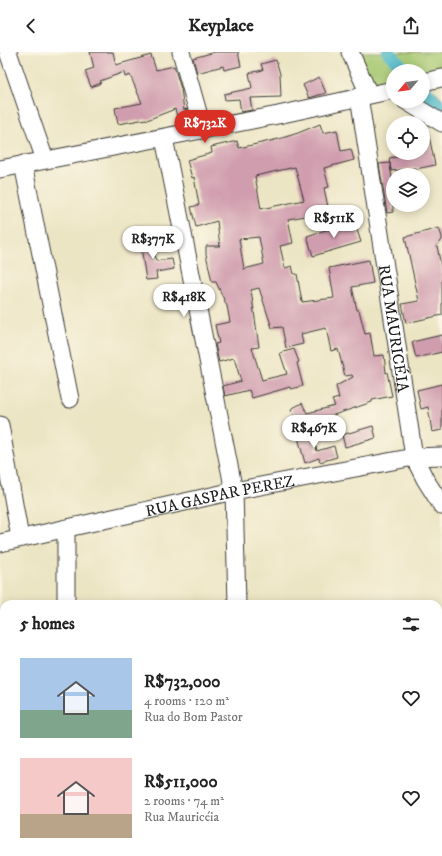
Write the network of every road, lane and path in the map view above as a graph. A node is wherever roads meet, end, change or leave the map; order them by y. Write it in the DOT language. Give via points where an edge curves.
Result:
graph roads {
  1 [pos="8,52"];
  2 [pos="181,52"];
  3 [pos="350,52"];
  4 [pos="441,78"];
  5 [pos="430,80"];
  6 [pos="386,92"];
  7 [pos="364,95"];
  8 [pos="417,108"];
  9 [pos="442,123"];
  10 [pos="203,130"];
  11 [pos="164,138"];
  12 [pos="45,160"];
  13 [pos="23,164"];
  14 [pos="0,169"];
  15 [pos="70,399"];
  16 [pos="0,425"];
  17 [pos="442,456"];
  18 [pos="414,457"];
  19 [pos="234,491"];
  20 [pos="442,506"];
  21 [pos="66,528"];
  22 [pos="20,538"];
  23 [pos="0,543"];
  24 [pos="66,600"];
  25 [pos="238,600"];
  1 -- 12 [label="street"];
  2 -- 10 [label="street"];
  3 -- 7 [label="street, RUA MAURICÉIA"];
  4 -- 5 [label="street"];
  6 -- 7 [label="street"];
  7 -- 10 [label="street"];
  7 -- 18 [label="street, RUA MAURICÉIA"];
  8 -- 9 [label="street"];
  10 -- 11 [label="street"];
  11 -- 12 [label="street"];
  11 -- 19 [label="street"];
  12 -- 13 [label="street"];
  13 -- 14 [label="street"];
  13 -- 15 [label="street"];
  16 -- 22 [label="street"];
  17 -- 18 [label="street, RUA GASPAR PEREZ"];
  18 -- 19 [label="street, RUA GASPAR PEREZ"];
  18 -- 20 [label="street, RUA MAURICÉIA"];
  19 -- 21 [label="street, RUA GASPAR PEREZ"];
  19 -- 25 [label="street"];
  21 -- 22 [label="street, RUA GASPAR PEREZ"];
  21 -- 24 [label="street"];
  22 -- 23 [label="street, RUA GASPAR PEREZ"];
}
